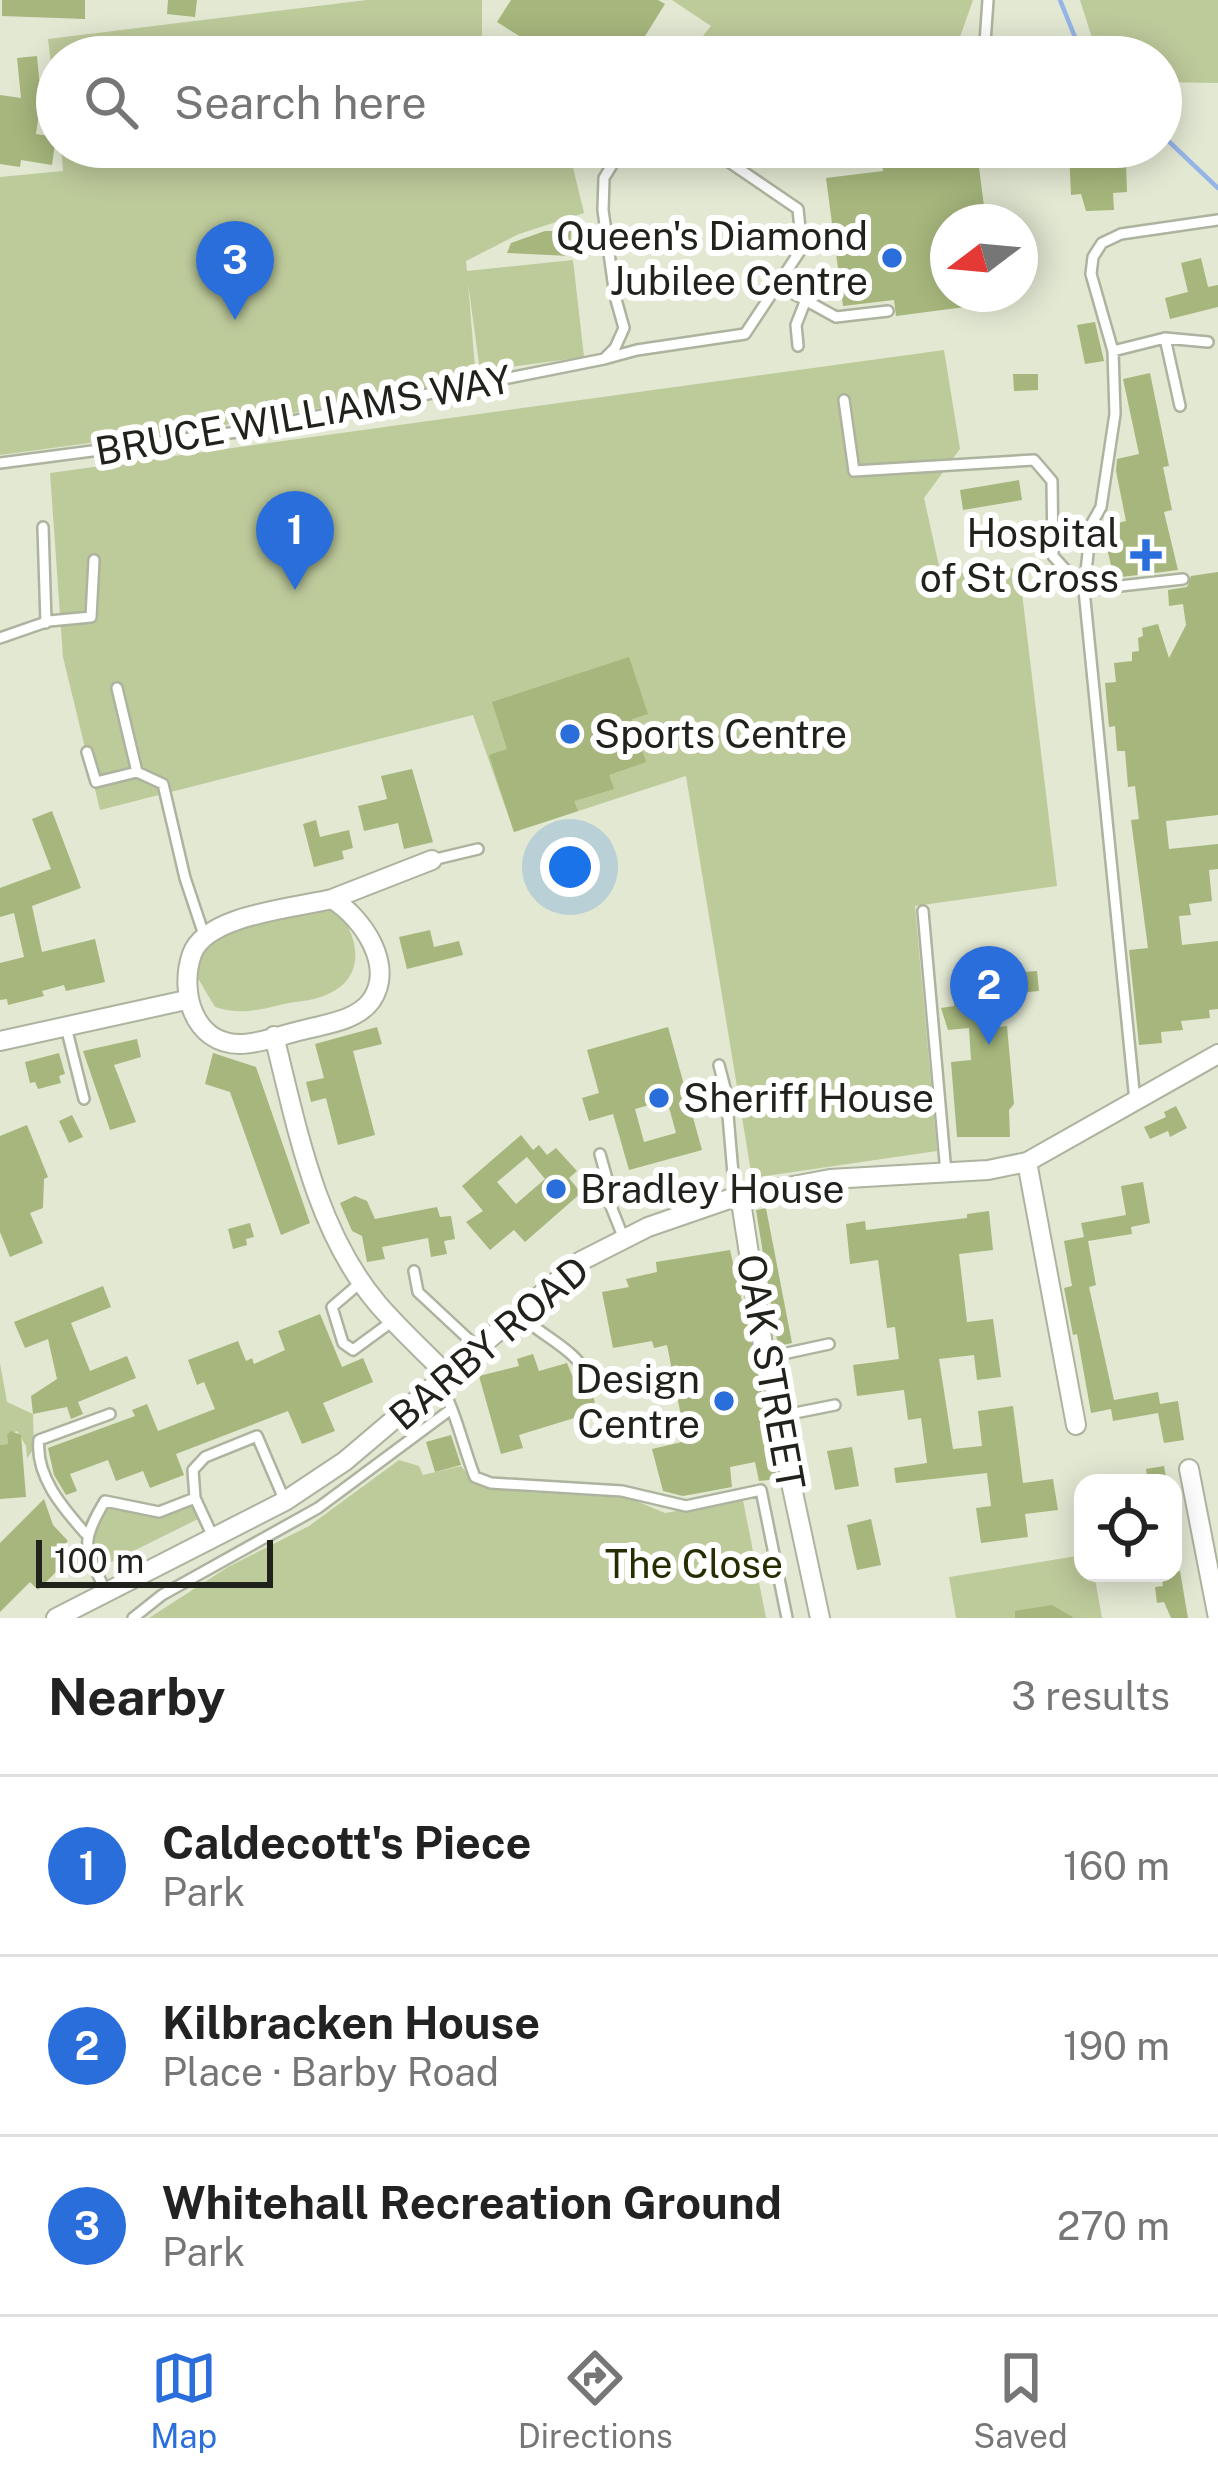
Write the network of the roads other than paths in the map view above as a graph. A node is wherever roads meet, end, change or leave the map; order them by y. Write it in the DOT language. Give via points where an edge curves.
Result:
graph roads {
  1 [pos="988,0"];
  2 [pos="985,36"];
  3 [pos="610,168"];
  4 [pos="739,168"];
  5 [pos="1218,220"];
  6 [pos="778,285"];
  7 [pos="806,302"];
  8 [pos="888,311"];
  9 [pos="1165,338"];
  10 [pos="1208,342"];
  11 [pos="798,346"];
  12 [pos="1113,351"];
  13 [pos="604,359"];
  14 [pos="844,400"];
  15 [pos="1180,406"];
  16 [pos="0,463"];
  17 [pos="44,527"];
  18 [pos="94,560"];
  19 [pos="1183,579"];
  20 [pos="1084,590"];
  21 [pos="46,622"];
  22 [pos="0,638"];
  23 [pos="117,688"];
  24 [pos="88,752"];
  25 [pos="137,772"];
  26 [pos="478,849"];
  27 [pos="432,860"];
  28 [pos="332,899"];
  29 [pos="923,911"];
  30 [pos="204,935"];
  31 [pos="186,1000"];
  32 [pos="66,1027"];
  33 [pos="274,1036"];
  34 [pos="0,1041"];
  35 [pos="1218,1054"];
  36 [pos="718,1065"];
  37 [pos="84,1099"];
  38 [pos="1136,1101"];
  39 [pos="600,1154"];
  40 [pos="1027,1162"];
  41 [pos="946,1173"];
  42 [pos="737,1196"];
  43 [pos="624,1239"];
  44 [pos="414,1271"];
  45 [pos="363,1281"];
  46 [pos="517,1313"];
  47 [pos="394,1320"];
  48 [pos="829,1344"];
  49 [pos="478,1348"];
  50 [pos="769,1357"];
  51 [pos="443,1380"];
  52 [pos="593,1384"];
  53 [pos="835,1405"];
  54 [pos="450,1410"];
  55 [pos="110,1414"];
  56 [pos="780,1416"];
  57 [pos="1076,1425"];
  58 [pos="1189,1469"];
  59 [pos="195,1498"];
  60 [pos="285,1502"];
  61 [pos="85,1533"];
  62 [pos="214,1539"];
  63 [pos="1213,1560"];
  64 [pos="106,1595"];
  65 [pos="70,1616"];
  66 [pos="134,1618"];
  67 [pos="788,1618"];
  68 [pos="820,1618"];
  69 [pos="1218,1618"];
  1 -- 2 [label="lane"];
  3 -- 13 [label="lane" via="603,210 624,328"];
  4 -- 6 [label="lane, BRUCE WILLIAMS WAY" via="799,208 802,248"];
  5 -- 12 [label="lane" via="1136,230 1102,243 1091,274"];
  6 -- 7 [label="lane"];
  6 -- 13 [label="lane, BRUCE WILLIAMS WAY" via="745,334"];
  7 -- 8 [label="lane" via="836,317"];
  7 -- 11 [label="lane"];
  9 -- 10 [label="lane"];
  9 -- 12 [label="lane"];
  9 -- 15 [label="lane"];
  12 -- 20 [label="lane" via="1115,414"];
  13 -- 16 [label="lane, BRUCE WILLIAMS WAY" via="241,432"];
  14 -- 20 [label="lane" via="854,471 1034,460 1052,481 1053,556"];
  17 -- 21 [label="lane"];
  18 -- 21 [label="lane" via="91,617"];
  19 -- 20 [label="lane"];
  20 -- 38 [label="lane"];
  21 -- 22 [label="lane"];
  23 -- 25 [label="lane"];
  24 -- 25 [label="lane" via="96,782"];
  25 -- 30 [label="lane" via="164,784"];
  26 -- 27 [label="lane"];
  27 -- 28 [label="street"];
  28 -- 30 [label="street"];
  28 -- 33 [label="street" via="364,925 374,951 371,1001 346,1020"];
  29 -- 41 [label="lane"];
  30 -- 31 [label="street" via="185,972"];
  31 -- 32 [label="street"];
  31 -- 33 [label="street" via="217,1039 240,1044"];
  32 -- 34 [label="street"];
  32 -- 37 [label="lane"];
  33 -- 45 [label="street" via="308,1171"];
  35 -- 38 [label="street, BARBY ROAD"];
  36 -- 42 [label="lane"];
  38 -- 40 [label="street, BARBY ROAD"];
  39 -- 43 [label="lane"];
  40 -- 41 [label="street, BARBY ROAD"];
  40 -- 57 [label="street"];
  41 -- 42 [label="street, BARBY ROAD" via="830,1179"];
  42 -- 43 [label="street, BARBY ROAD"];
  42 -- 50 [label="street, OAK STREET"];
  43 -- 46 [label="street, BARBY ROAD" via="581,1261"];
  44 -- 49 [label="lane" via="418,1292"];
  45 -- 47 [label="street"];
  45 -- 47 [label="lane" via="332,1307 343,1343 353,1350"];
  46 -- 49 [label="street, BARBY ROAD"];
  46 -- 52 [label="lane" via="583,1361"];
  47 -- 51 [label="street"];
  48 -- 50 [label="lane"];
  49 -- 51 [label="street, BARBY ROAD"];
  50 -- 56 [label="street, OAK STREET"];
  51 -- 54 [label="lane"];
  51 -- 60 [label="street, BARBY ROAD"];
  53 -- 56 [label="lane"];
  54 -- 66 [label="lane" via="318,1508 162,1594"];
  54 -- 67 [label="lane" via="475,1477 491,1483 622,1491 686,1506 761,1490"];
  55 -- 61 [label="lane" via="39,1440 57,1501"];
  56 -- 68 [label="street, OAK STREET"];
  58 -- 63 [label="street"];
  59 -- 60 [label="lane" via="193,1470 205,1457 257,1436"];
  59 -- 61 [label="lane" via="159,1512 105,1501"];
  59 -- 62 [label="lane"];
  60 -- 62 [label="street, BARBY ROAD"];
  61 -- 64 [label="lane"];
  62 -- 64 [label="street, BARBY ROAD"];
  63 -- 69 [label="street"];
  64 -- 65 [label="street, BARBY ROAD"];
}
